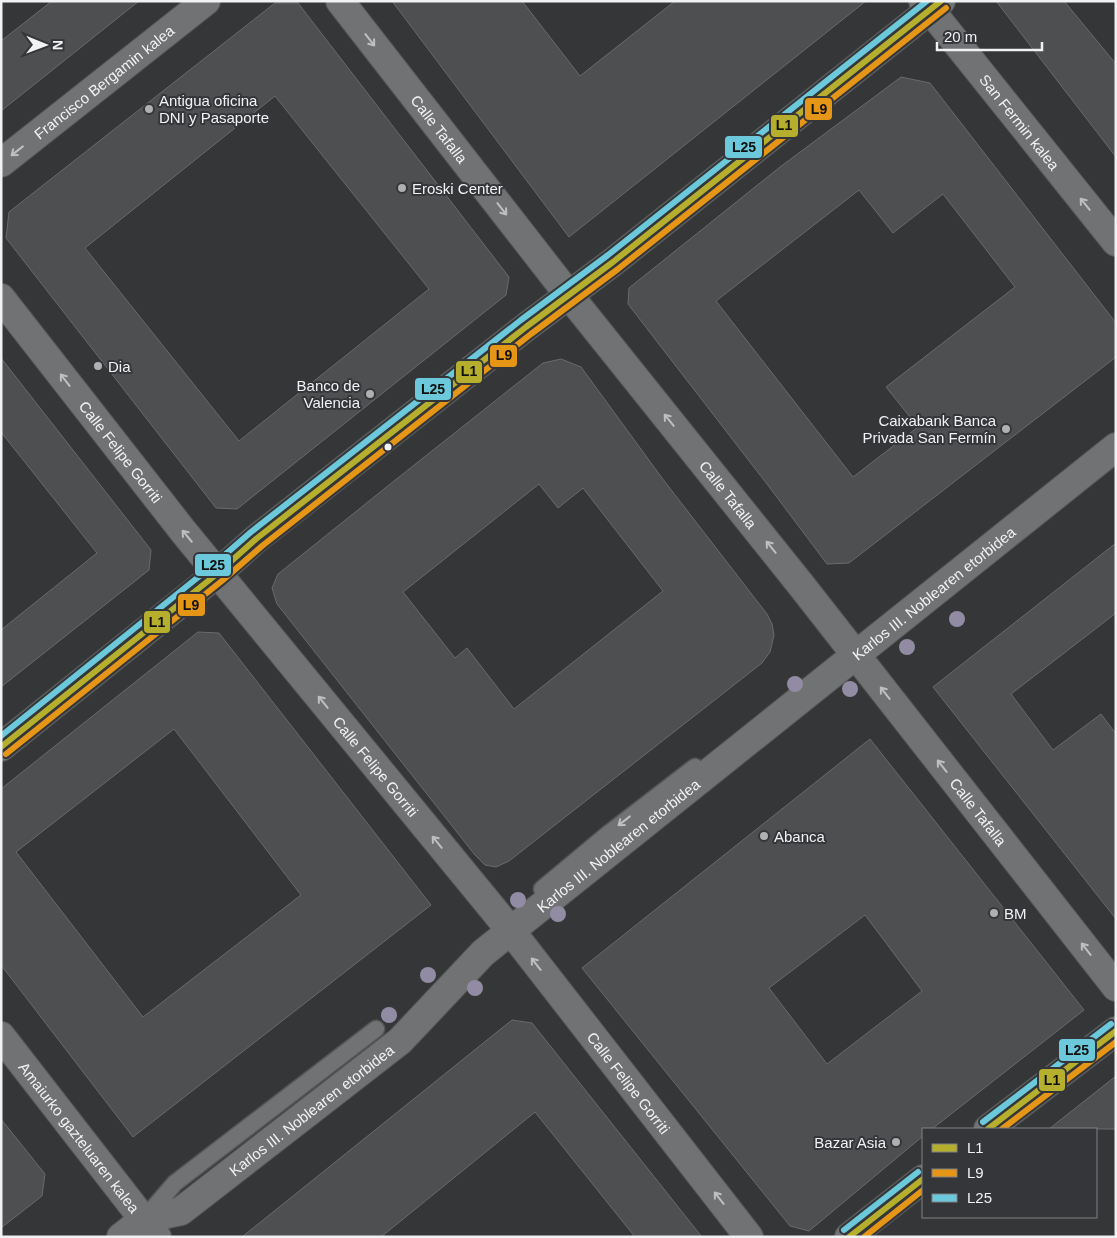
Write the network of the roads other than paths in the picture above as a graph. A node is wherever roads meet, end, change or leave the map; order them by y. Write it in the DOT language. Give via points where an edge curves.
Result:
graph roads {
  1 [pos="206,1"];
  2 [pos="340,1"];
  3 [pos="931,4"];
  4 [pos="1,163"];
  5 [pos="1116,242"];
  6 [pos="568,294"];
  7 [pos="1,298"];
  8 [pos="1116,448"];
  9 [pos="218,573"];
  10 [pos="855,655"];
  11 [pos="1,747"];
  12 [pos="718,748"];
  13 [pos="507,926"];
  14 [pos="1116,987"];
  15 [pos="376,1029"];
  16 [pos="1116,1031"];
  17 [pos="1,1036"];
  18 [pos="989,1128"];
  19 [pos="922,1180"];
  20 [pos="150,1228"];
  21 [pos="121,1237"];
  22 [pos="749,1237"];
  23 [pos="849,1237"];
  1 -- 4 [label="street, Francisco Bergamin kalea, one-way"];
  2 -- 6 [label="street, Calle Tafalla, one-way"];
  5 -- 3 [label="street, San Fermin kalea, one-way"];
  3 -- 6 [label="street" via="613,262"];
  6 -- 9 [label="street" via="256,538"];
  10 -- 6 [label="street, Calle Tafalla, one-way"];
  9 -- 7 [label="street, Calle Felipe Gorriti, one-way"];
  8 -- 10 [label="street, Karlos III. Noblearen etorbidea"];
  9 -- 11 [label="street"];
  13 -- 9 [label="street, Calle Felipe Gorriti, one-way"];
  10 -- 13 [label="street, Karlos III. Noblearen etorbidea"];
  14 -- 10 [label="street, Calle Tafalla, one-way"];
  12 -- 13 [label="lane, one-way" via="608,834"];
  13 -- 20 [label="street, Karlos III. Noblearen etorbidea" via="400,1041 181,1211"];
  22 -- 13 [label="street, Calle Felipe Gorriti, one-way"];
  15 -- 20 [label="lane" via="175,1183"];
  16 -- 18 [label="street"];
  17 -- 20 [label="street, Amaiurko gazteluaren kalea"];
  19 -- 23 [label="street"];
  20 -- 21 [label="street, Karlos III. Noblearen etorbidea"];
}
